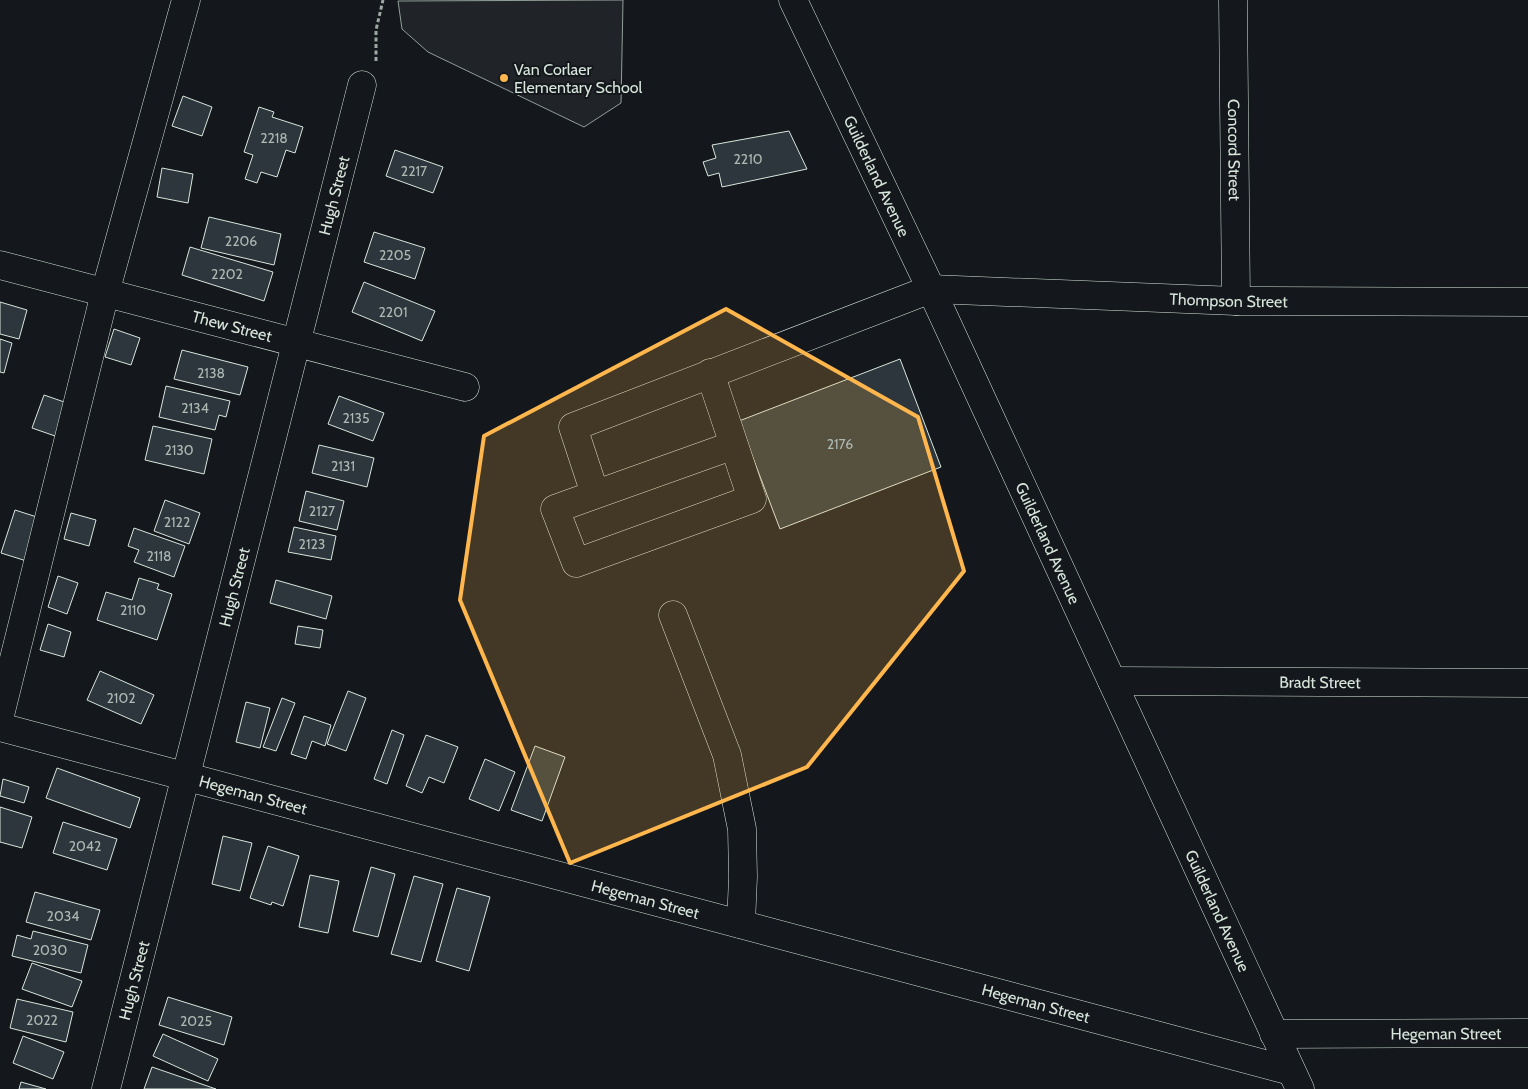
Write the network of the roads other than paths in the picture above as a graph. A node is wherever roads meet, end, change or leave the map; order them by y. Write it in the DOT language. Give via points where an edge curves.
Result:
graph roads {
  1 [pos="186,0"];
  2 [pos="793,0"];
  3 [pos="1233,0"];
  4 [pos="371,77"];
  5 [pos="0,265"];
  6 [pos="931,289"];
  7 [pos="105,293"];
  8 [pos="1236,300"];
  9 [pos="1528,302"];
  10 [pos="297,344"];
  11 [pos="710,373"];
  12 [pos="465,387"];
  13 [pos="734,445"];
  14 [pos="595,494"];
  15 [pos="673,614"];
  16 [pos="1112,681"];
  17 [pos="1528,683"];
  18 [pos="0,715"];
  19 [pos="0,727"];
  20 [pos="187,776"];
  21 [pos="741,924"];
  22 [pos="1528,1033"];
  23 [pos="1274,1034"];
  24 [pos="1295,1080"];
  25 [pos="106,1089"];
  1 -- 7 [label="street"];
  2 -- 6 [label="street, Guilderland Avenue"];
  3 -- 8 [label="street, Concord Street"];
  4 -- 10 [label="street, Hugh Street"];
  5 -- 7 [label="street, Thew Street"];
  6 -- 8 [label="street, Thompson Street"];
  6 -- 11 [label="street"];
  6 -- 16 [label="street, Guilderland Avenue"];
  7 -- 10 [label="street, Thew Street"];
  7 -- 18 [label="street"];
  8 -- 9 [label="street, Thompson Street"];
  10 -- 12 [label="street, Thew Street"];
  10 -- 20 [label="street, Hugh Street"];
  11 -- 13 [label="street"];
  11 -- 14 [label="street" via="573,427"];
  13 -- 14 [label="street"];
  13 -- 14 [label="street" via="752,499 576,563 555,510"];
  15 -- 21 [label="street" via="727,755 742,829"];
  16 -- 17 [label="street, Bradt Street"];
  16 -- 23 [label="street, Guilderland Avenue"];
  19 -- 20 [label="street, Hegeman Street"];
  20 -- 21 [label="street, Hegeman Street"];
  20 -- 25 [label="street, Hugh Street"];
  21 -- 24 [label="street, Hegeman Street"];
  22 -- 23 [label="street, Hegeman Street"];
  23 -- 24 [label="street, Guilderland Avenue"];
}
